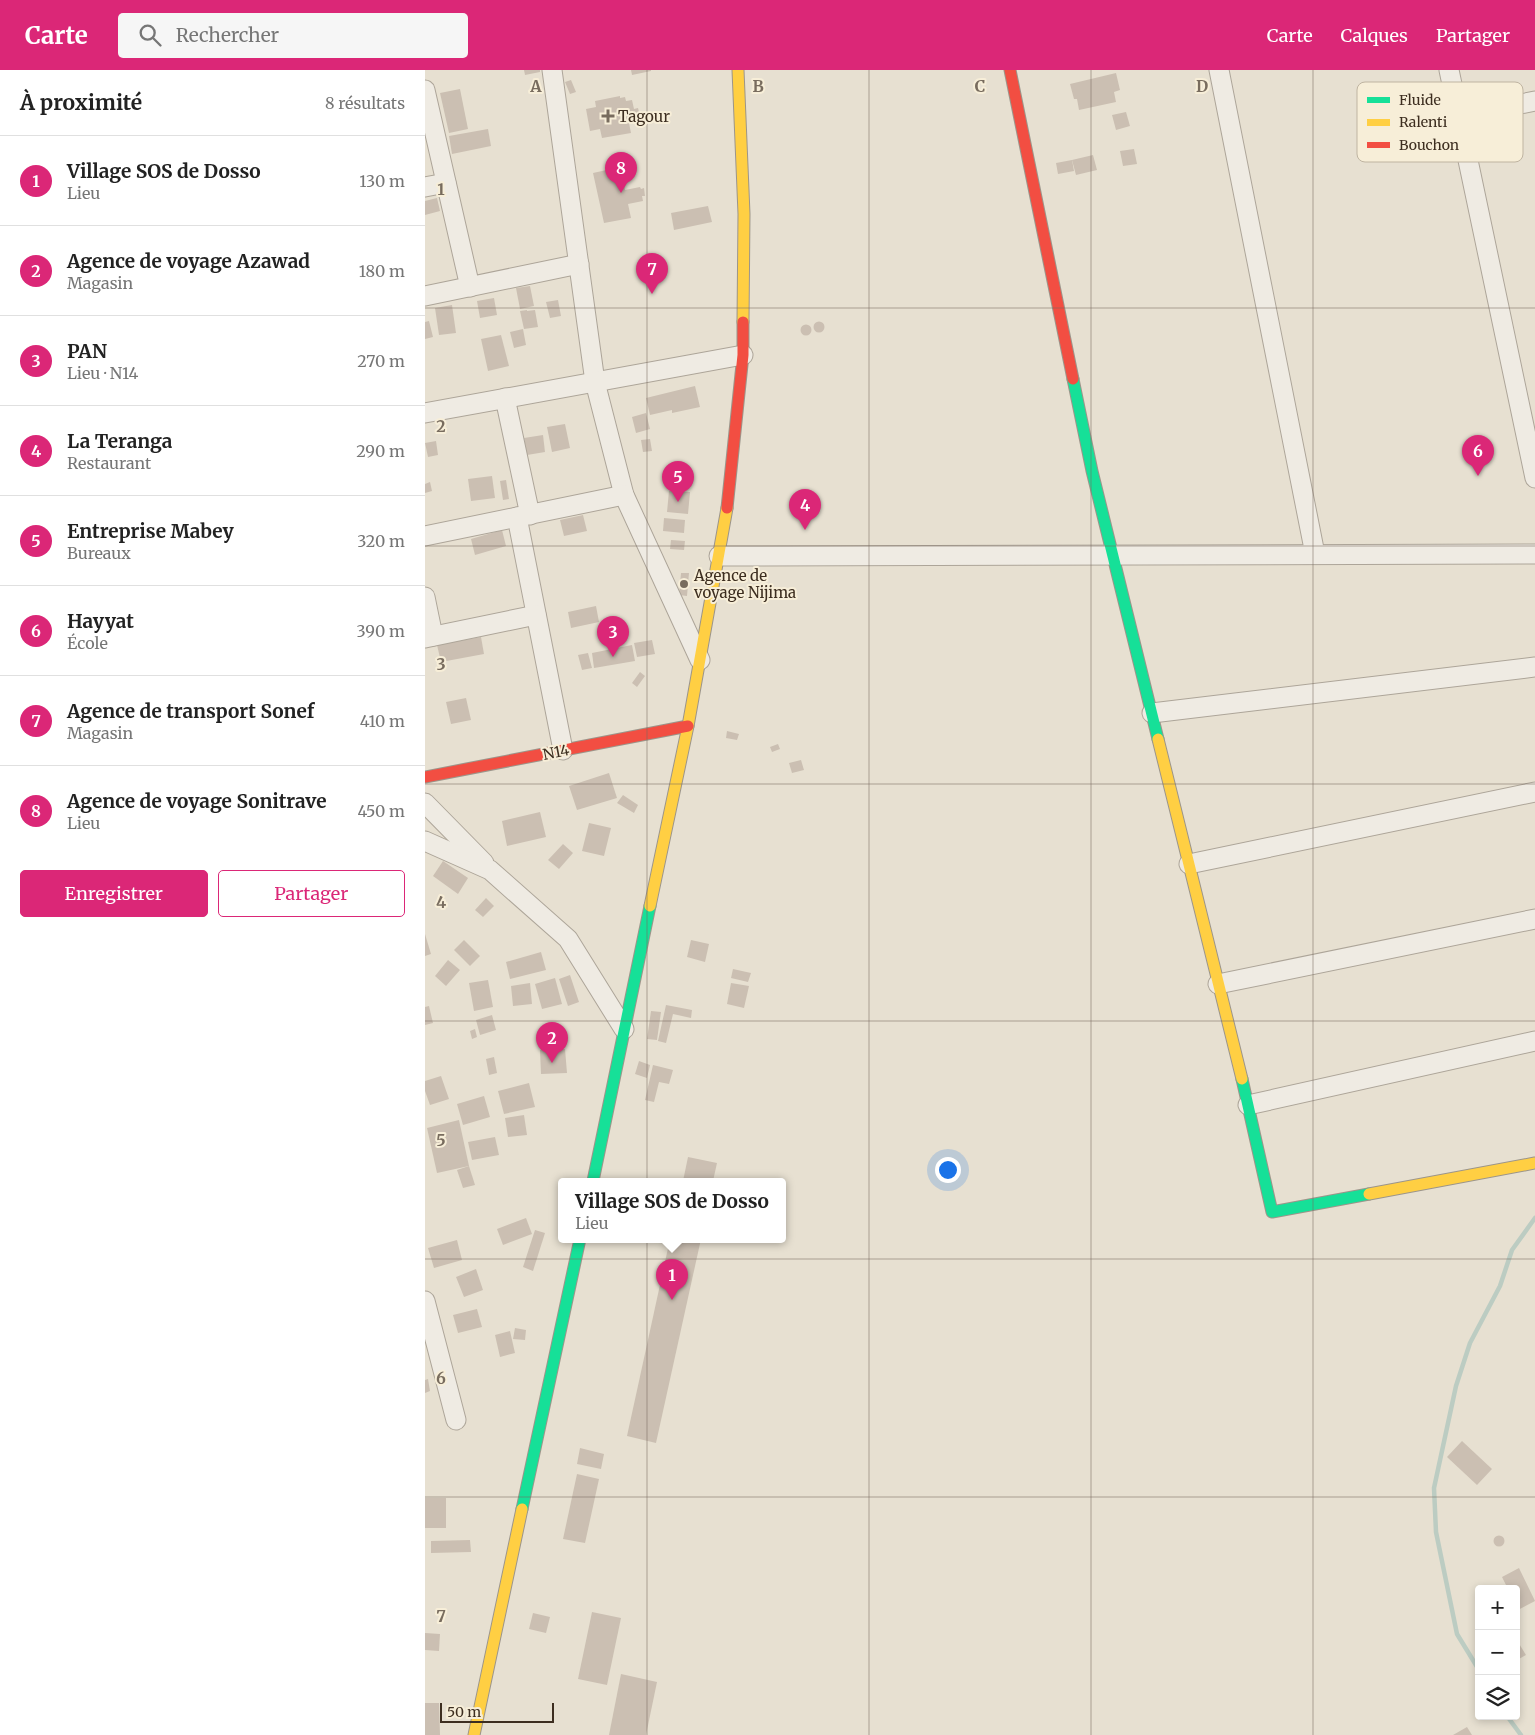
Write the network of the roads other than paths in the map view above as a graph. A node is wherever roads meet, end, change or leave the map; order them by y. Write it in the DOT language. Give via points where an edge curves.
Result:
graph roads {
  1 [pos="552,70"];
  2 [pos="738,70"];
  3 [pos="1010,70"];
  4 [pos="1219,70"];
  5 [pos="425,90"];
  6 [pos="1468,162"];
  7 [pos="446,183"];
  8 [pos="425,188"];
  9 [pos="579,264"];
  10 [pos="470,287"];
  11 [pos="425,296"];
  12 [pos="743,355"];
  13 [pos="595,382"];
  14 [pos="505,398"];
  15 [pos="425,413"];
  16 [pos="1535,478"];
  17 [pos="625,495"];
  18 [pos="524,516"];
  19 [pos="425,536"];
  20 [pos="1315,554"];
  21 [pos="1535,554"];
  22 [pos="1113,555"];
  23 [pos="719,556"];
  24 [pos="425,597"];
  25 [pos="536,615"];
  26 [pos="429,637"];
  27 [pos="701,661"];
  28 [pos="1535,667"];
  29 [pos="1152,713"];
  30 [pos="688,726"];
  31 [pos="563,750"];
  32 [pos="425,777"];
  33 [pos="1535,792"];
  34 [pos="425,804"];
  35 [pos="425,841"];
  36 [pos="1189,864"];
  37 [pos="490,870"];
  38 [pos="1535,919"];
  39 [pos="1218,984"];
  40 [pos="624,1029"];
  41 [pos="1535,1040"];
  42 [pos="1248,1105"];
  43 [pos="1535,1163"];
  44 [pos="594,1178"];
  45 [pos="579,1243"];
  46 [pos="425,1301"];
  47 [pos="456,1420"];
  48 [pos="474,1735"];
  1 -- 9 [label="street"];
  2 -- 12 [label="main road" via="744,214"];
  3 -- 22 [label="main road"];
  4 -- 20 [label="street"];
  5 -- 7 [label="street"];
  6 -- 16 [label="street"];
  7 -- 8 [label="street"];
  7 -- 10 [label="street"];
  9 -- 10 [label="street"];
  9 -- 13 [label="street"];
  10 -- 11 [label="street"];
  12 -- 13 [label="street"];
  12 -- 23 [label="main road" via="728,504"];
  13 -- 14 [label="street"];
  13 -- 17 [label="street"];
  14 -- 15 [label="street"];
  14 -- 18 [label="street"];
  17 -- 18 [label="street"];
  17 -- 27 [label="street"];
  18 -- 19 [label="street"];
  18 -- 25 [label="street"];
  20 -- 21 [label="street"];
  20 -- 22 [label="street"];
  22 -- 23 [label="street"];
  22 -- 29 [label="main road"];
  23 -- 27 [label="main road"];
  24 -- 26 [label="street"];
  25 -- 26 [label="street"];
  25 -- 31 [label="street"];
  27 -- 30 [label="main road"];
  28 -- 29 [label="street"];
  29 -- 36 [label="main road"];
  30 -- 31 [label="main road, N14"];
  30 -- 40 [label="main road"];
  31 -- 32 [label="main road, N14"];
  33 -- 36 [label="street"];
  34 -- 37 [label="street"];
  35 -- 37 [label="street"];
  36 -- 39 [label="main road"];
  37 -- 40 [label="street" via="568,939"];
  38 -- 39 [label="street"];
  39 -- 42 [label="main road"];
  40 -- 44 [label="main road"];
  41 -- 42 [label="street"];
  42 -- 43 [label="main road" via="1272,1212"];
  45 -- 48 [label="main road"];
  46 -- 47 [label="street"];
}
